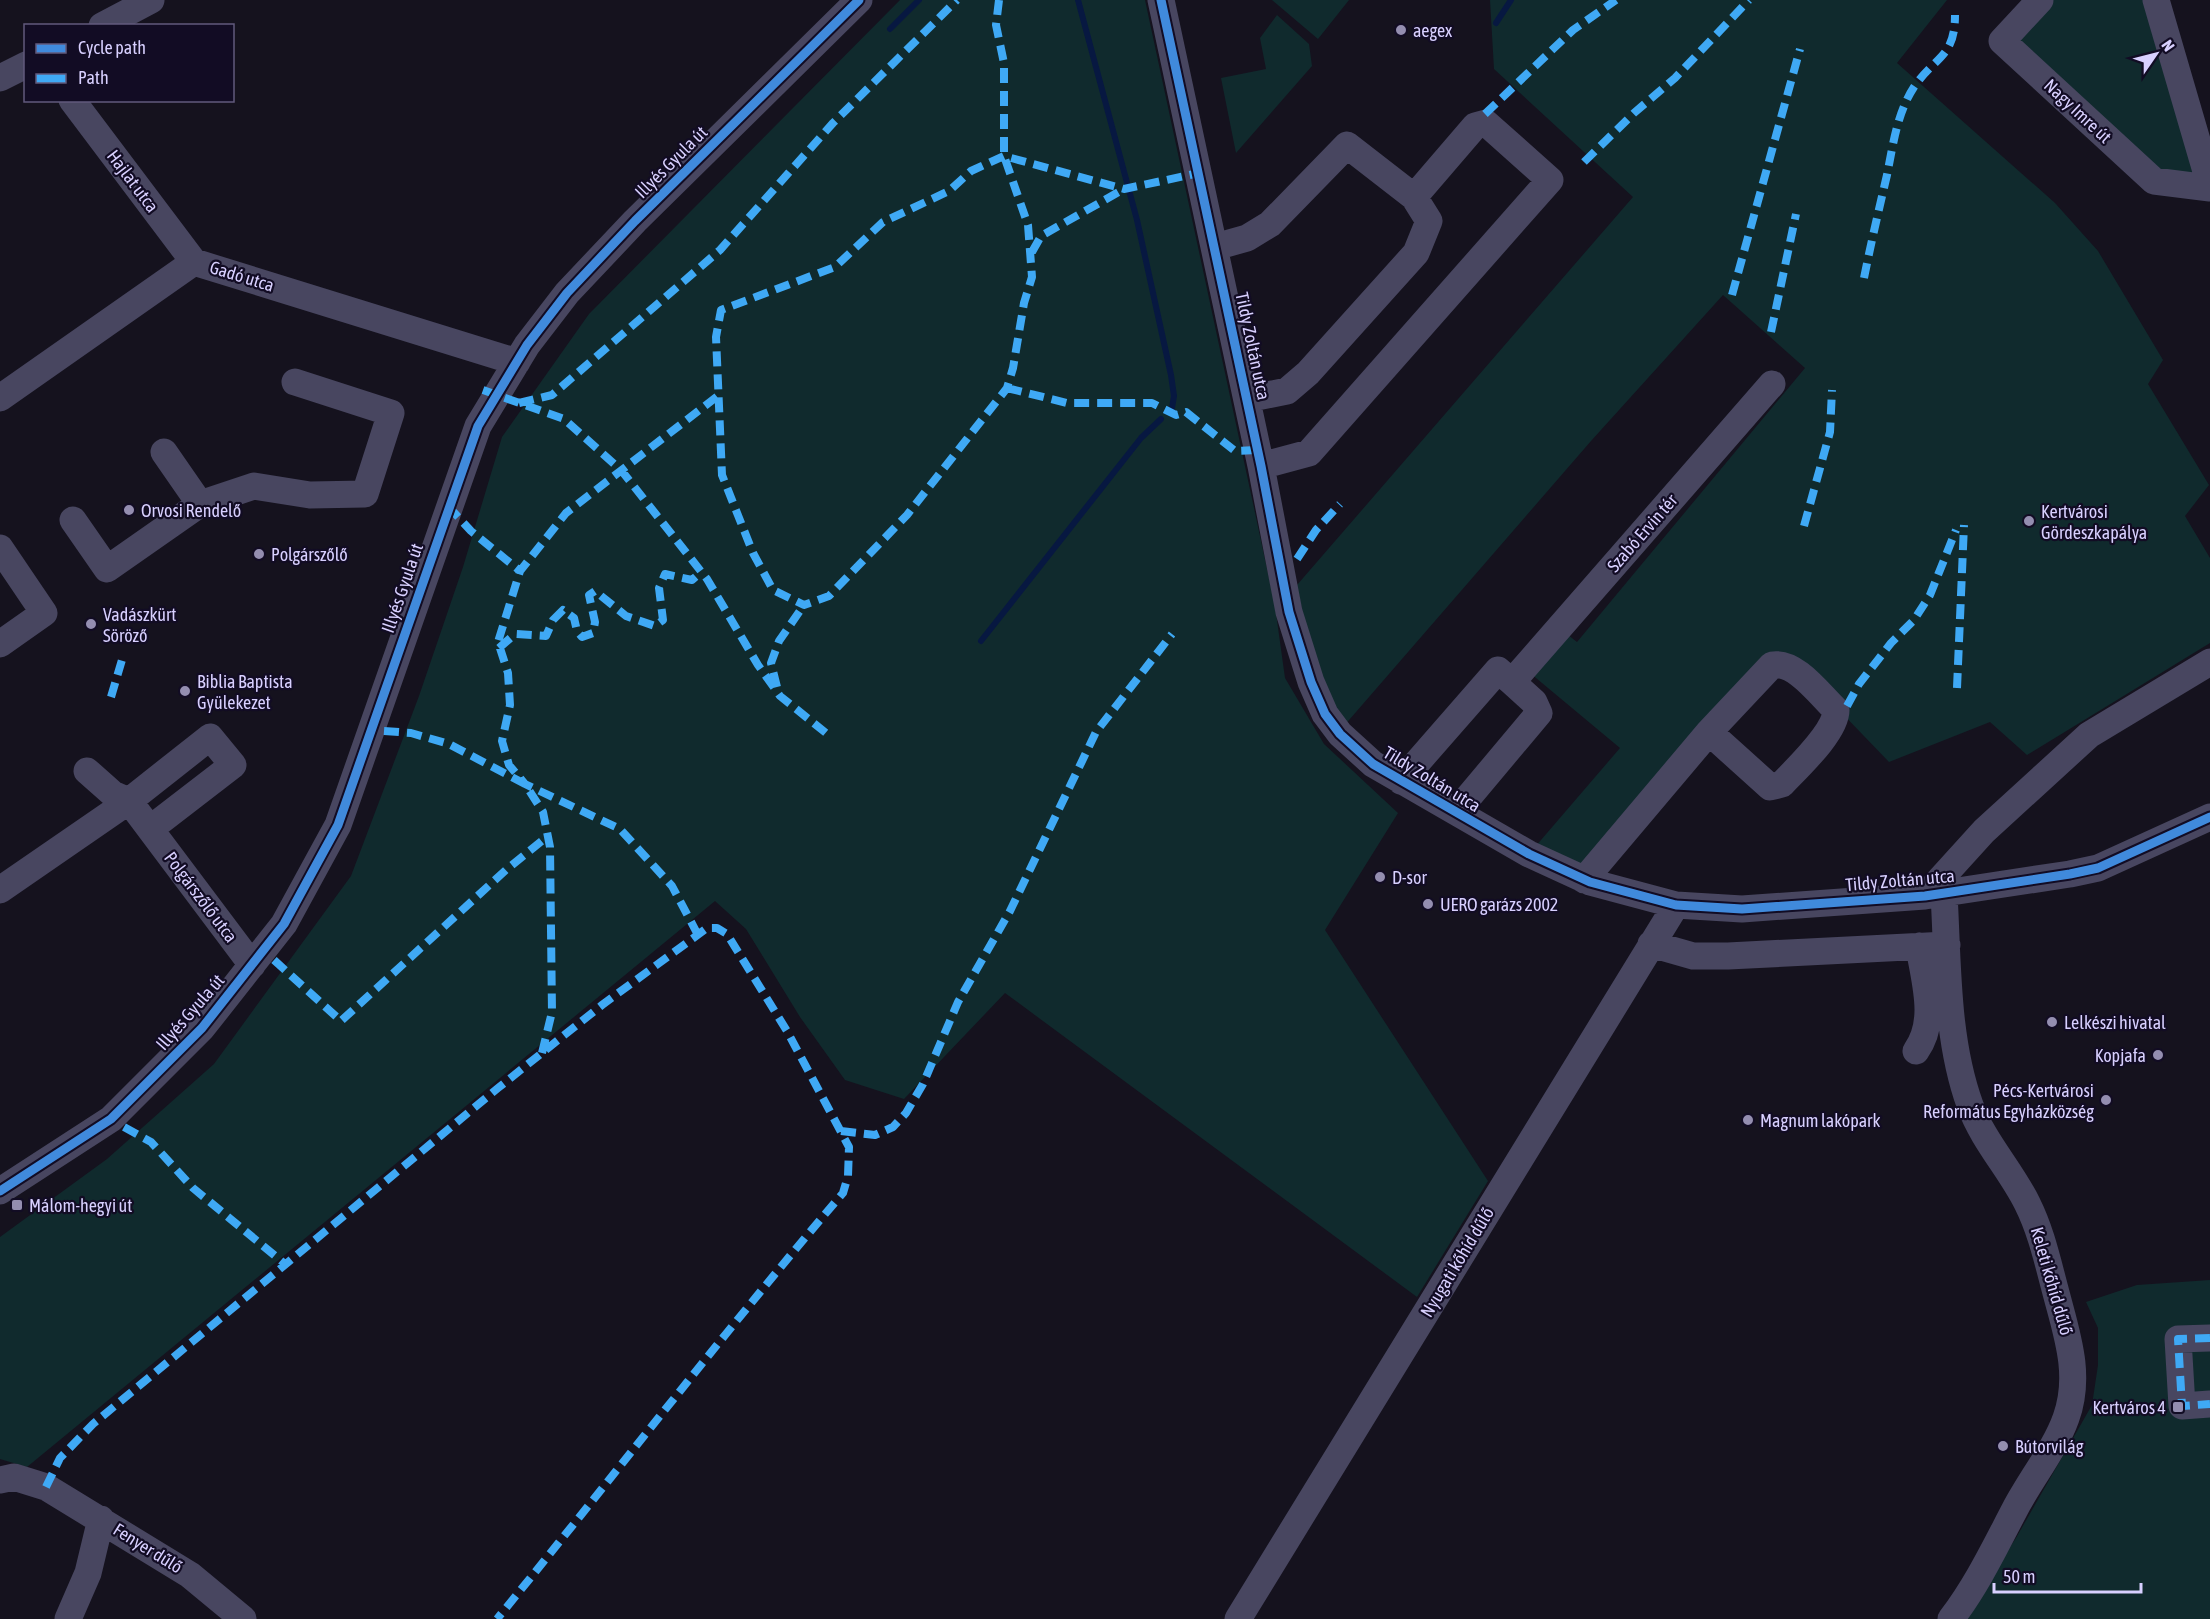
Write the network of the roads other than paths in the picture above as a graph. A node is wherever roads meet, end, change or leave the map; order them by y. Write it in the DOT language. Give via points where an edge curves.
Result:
graph roads {
  1 [pos="151,0"];
  2 [pos="859,0"];
  3 [pos="1161,0"];
  4 [pos="2040,0"];
  5 [pos="2156,0"];
  6 [pos="106,24"];
  7 [pos="24,66"];
  8 [pos="0,78"];
  9 [pos="74,102"];
  10 [pos="2210,187"];
  11 [pos="1414,197"];
  12 [pos="1215,247"];
  13 [pos="194,262"];
  14 [pos="517,362"];
  15 [pos="295,382"];
  16 [pos="1772,384"];
  17 [pos="0,398"];
  18 [pos="1247,399"];
  19 [pos="164,452"];
  20 [pos="1261,466"];
  21 [pos="200,504"];
  22 [pos="73,520"];
  23 [pos="0,548"];
  24 [pos="0,644"];
  25 [pos="2210,662"];
  26 [pos="1512,682"];
  27 [pos="1709,732"];
  28 [pos="87,771"];
  29 [pos="1401,781"];
  30 [pos="129,801"];
  31 [pos="1456,812"];
  32 [pos="2210,817"];
  33 [pos="150,829"];
  34 [pos="1584,880"];
  35 [pos="0,890"];
  36 [pos="1934,895"];
  37 [pos="1676,905"];
  38 [pos="1651,944"];
  39 [pos="1947,945"];
  40 [pos="1918,946"];
  41 [pos="252,965"];
  42 [pos="1916,1050"];
  43 [pos="0,1191"];
  44 [pos="2210,1338"];
  45 [pos="2210,1404"];
  46 [pos="0,1480"];
  47 [pos="101,1519"];
  48 [pos="69,1619"];
  49 [pos="243,1619"];
  50 [pos="1238,1619"];
  51 [pos="1951,1619"];
  1 -- 6 [label="street"];
  2 -- 14 [label="street, Illyés Gyula út" via="635,221 575,285"];
  3 -- 12 [label="street, Tildy Zoltán utca"];
  4 -- 10 [label="street, Nagy Imre út" via="2002,41 2154,181"];
  5 -- 10 [label="street, Nagy Imre út"];
  7 -- 8 [label="street"];
  9 -- 13 [label="street, Hajlat utca"];
  11 -- 12 [label="street, Tildy Zoltán utca" via="1347,145 1270,224 1247,238"];
  11 -- 18 [label="street, Tildy Zoltán utca" via="1429,221 1416,253 1308,373 1287,391"];
  11 -- 20 [label="street" via="1475,126 1486,123 1550,180 1309,453"];
  12 -- 18 [label="street, Tildy Zoltán utca"];
  13 -- 14 [label="street, Gadó utca"];
  13 -- 17 [label="street, Gadó utca"];
  14 -- 41 [label="street, Illyés Gyula út" via="478,426 338,825 284,924"];
  15 -- 21 [label="street" via="392,413 365,494 310,495 254,486"];
  16 -- 26 [label="street, Szabó Ervin tér"];
  18 -- 20 [label="street, Tildy Zoltán utca"];
  19 -- 21 [label="street"];
  20 -- 29 [label="street, Tildy Zoltán utca" via="1289,612 1325,714 1340,734 1373,764"];
  21 -- 22 [label="street" via="106,569"];
  23 -- 24 [label="street" via="44,613"];
  25 -- 36 [label="street, Tildy Zoltán utca" via="2090,735 1984,831"];
  26 -- 29 [label="street" via="1498,670"];
  26 -- 31 [label="street" via="1534,702 1539,713"];
  27 -- 27 [label="street" via="1772,665 1782,663 1836,710 1836,720 1829,730 1782,784 1770,787"];
  27 -- 34 [label="street"];
  28 -- 30 [label="street" via="113,794"];
  29 -- 31 [label="street, Tildy Zoltán utca"];
  30 -- 33 [label="street, Polgárszőlő utca"];
  30 -- 33 [label="street" via="210,737 232,765"];
  30 -- 35 [label="street"];
  31 -- 34 [label="street, Tildy Zoltán utca"];
  32 -- 36 [label="street, Tildy Zoltán utca" via="2098,867"];
  33 -- 41 [label="street, Polgárszőlő utca"];
  34 -- 37 [label="street, Tildy Zoltán utca"];
  36 -- 37 [label="street, Tildy Zoltán utca" via="1742,909"];
  36 -- 39 [label="street, Keleti kőhíd dűlő"];
  37 -- 38 [label="street, Nyugati kőhíd dűlő"];
  38 -- 40 [label="street" via="1693,956"];
  38 -- 50 [label="street, Nyugati kőhíd dűlő"];
  39 -- 40 [label="street"];
  39 -- 51 [label="street, Keleti kőhíd dűlő" via="1954,1035 1962,1078 1971,1107 1994,1153 2027,1202 2046,1248 2070,1339 2073,1373 2066,1420 1977,1583"];
  40 -- 42 [label="street" via="1929,1016 1925,1038"];
  41 -- 43 [label="street, Illyés Gyula út" via="202,1028 111,1119"];
  44 -- 45 [label="street" via="2178,1340 2182,1406"];
  46 -- 47 [label="street, Fenyer dűlő" via="14,1477 46,1487"];
  47 -- 48 [label="street" via="88,1573"];
  47 -- 49 [label="street, Fenyer dűlő" via="190,1575"];
}
